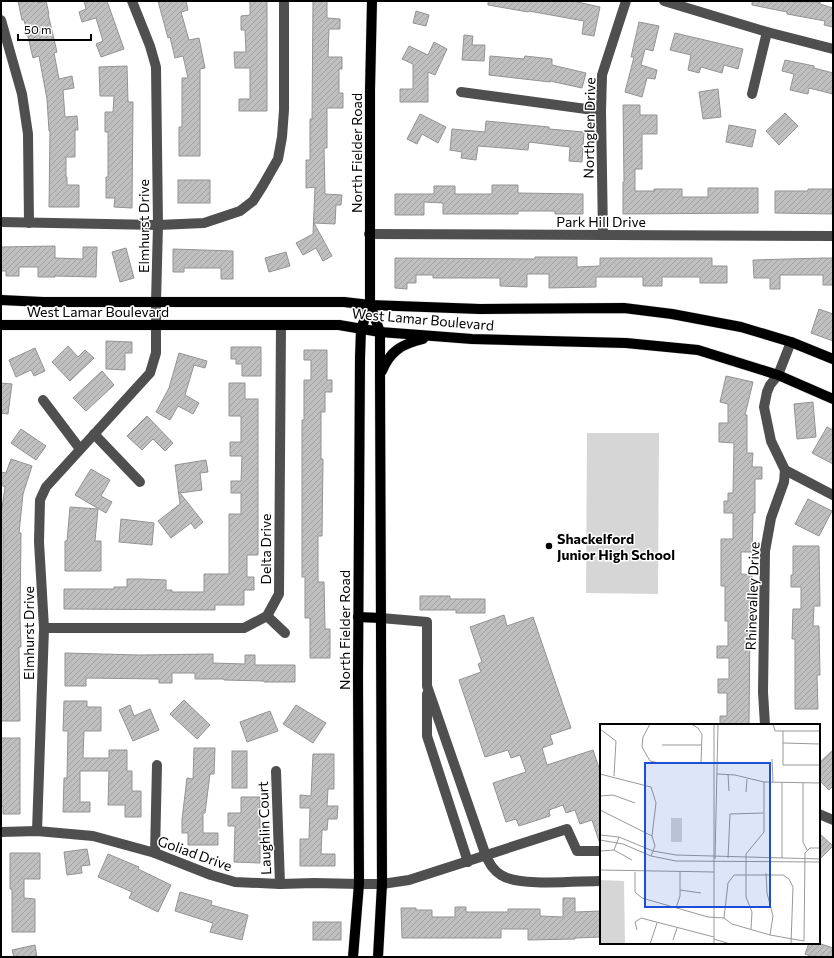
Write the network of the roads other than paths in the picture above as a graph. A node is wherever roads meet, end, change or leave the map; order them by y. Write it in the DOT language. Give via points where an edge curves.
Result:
graph roads {
  1 [pos="132,1"];
  2 [pos="284,1"];
  3 [pos="372,1"];
  4 [pos="626,1"];
  5 [pos="664,1"];
  6 [pos="1,20"];
  7 [pos="767,32"];
  8 [pos="833,50"];
  9 [pos="461,92"];
  10 [pos="752,94"];
  11 [pos="601,111"];
  12 [pos="1,222"];
  13 [pos="29,223"];
  14 [pos="158,225"];
  15 [pos="369,234"];
  16 [pos="603,235"];
  17 [pos="833,236"];
  18 [pos="1,300"];
  19 [pos="156,302"];
  20 [pos="370,305"];
  21 [pos="1,324"];
  22 [pos="281,325"];
  23 [pos="156,326"];
  24 [pos="361,329"];
  25 [pos="380,332"];
  26 [pos="433,336"];
  27 [pos="791,342"];
  28 [pos="833,359"];
  29 [pos="380,375"];
  30 [pos="778,375"];
  31 [pos="833,399"];
  32 [pos="43,400"];
  33 [pos="94,434"];
  34 [pos="80,449"];
  35 [pos="785,470"];
  36 [pos="140,482"];
  37 [pos="833,495"];
  38 [pos="267,616"];
  39 [pos="358,617"];
  40 [pos="381,618"];
  41 [pos="44,628"];
  42 [pos="285,633"];
  43 [pos="427,686"];
  44 [pos="765,724"];
  45 [pos="157,765"];
  46 [pos="276,771"];
  47 [pos="820,814"];
  48 [pos="833,820"];
  49 [pos="37,831"];
  50 [pos="1,832"];
  51 [pos="600,851"];
  52 [pos="155,853"];
  53 [pos="486,856"];
  54 [pos="468,862"];
  55 [pos="600,881"];
  56 [pos="280,884"];
  57 [pos="359,884"];
  58 [pos="382,884"];
  59 [pos="353,957"];
  60 [pos="378,957"];
  1 -- 14 [label="street, Elmhurst Drive" via="156,66"];
  2 -- 14 [label="street" via="284,110 278,159 253,201 240,211 204,224"];
  3 -- 15 [label="main road, North Fielder Road"];
  4 -- 11 [label="street, Northglen Drive" via="602,76"];
  5 -- 7 [label="street"];
  6 -- 13 [label="street" via="22,94 28,134"];
  7 -- 8 [label="street"];
  7 -- 10 [label="street"];
  9 -- 11 [label="street"];
  11 -- 16 [label="street, Northglen Drive"];
  12 -- 13 [label="street"];
  13 -- 14 [label="street"];
  14 -- 19 [label="street, Elmhurst Drive"];
  15 -- 16 [label="street, Park Hill Drive"];
  15 -- 20 [label="main road, North Fielder Road"];
  16 -- 17 [label="street, Park Hill Drive"];
  18 -- 19 [label="main road, West Lamar Boulevard"];
  19 -- 20 [label="main road, West Lamar Boulevard" via="336,302"];
  19 -- 23 [label="street, Elmhurst Drive"];
  20 -- 24 [label="main road, North Fielder Road"];
  20 -- 25 [label="main road, North Fielder Road"];
  20 -- 27 [label="main road, West Lamar Boulevard" via="480,309 624,308 741,327"];
  21 -- 23 [label="main road, West Lamar Boulevard"];
  22 -- 23 [label="main road, West Lamar Boulevard"];
  22 -- 24 [label="main road, West Lamar Boulevard" via="339,325"];
  22 -- 38 [label="street, Delta Drive" via="279,594"];
  23 -- 33 [label="street, Elmhurst Drive" via="156,353 150,372"];
  24 -- 25 [label="main road, West Lamar Boulevard"];
  24 -- 39 [label="main road, North Fielder Road"];
  25 -- 26 [label="main road, West Lamar Boulevard"];
  25 -- 29 [label="main road, North Fielder Road"];
  26 -- 29 [label="main road" via="402,346 385,363"];
  26 -- 30 [label="main road, West Lamar Boulevard" via="626,342 698,350"];
  27 -- 28 [label="main road, West Lamar Boulevard"];
  27 -- 30 [label="street"];
  29 -- 40 [label="main road, North Fielder Road"];
  30 -- 31 [label="main road, West Lamar Boulevard"];
  30 -- 35 [label="street" via="770,385 764,407 771,441"];
  32 -- 34 [label="street"];
  33 -- 34 [label="street, Elmhurst Drive"];
  33 -- 36 [label="street"];
  34 -- 41 [label="street, Elmhurst Drive" via="46,486 40,500 39,542"];
  35 -- 37 [label="street"];
  35 -- 44 [label="street, Rhinevalley Drive" via="784,482 771,518 765,552"];
  38 -- 41 [label="street" via="244,628"];
  38 -- 42 [label="street"];
  39 -- 40 [label="main road"];
  39 -- 57 [label="main road, North Fielder Road"];
  40 -- 43 [label="street" via="427,622"];
  40 -- 58 [label="main road, North Fielder Road"];
  41 -- 49 [label="street, Elmhurst Drive"];
  43 -- 53 [label="street"];
  43 -- 54 [label="street" via="427,736"];
  45 -- 52 [label="street"];
  46 -- 56 [label="street, Laughlin Court"];
  47 -- 48 [label="street"];
  49 -- 50 [label="street, Goliad Drive"];
  49 -- 52 [label="street, Goliad Drive" via="93,836"];
  51 -- 53 [label="street, Goliad Drive" via="577,851 567,828"];
  52 -- 56 [label="street, Goliad Drive" via="235,882"];
  53 -- 54 [label="street, Goliad Drive"];
  53 -- 55 [label="street" via="492,868 502,876 524,882"];
  54 -- 58 [label="street, Goliad Drive" via="409,880"];
  56 -- 57 [label="street, Goliad Drive"];
  57 -- 58 [label="street, Goliad Drive"];
  57 -- 59 [label="main road, North Fielder Road"];
  58 -- 60 [label="main road, North Fielder Road"];
}
